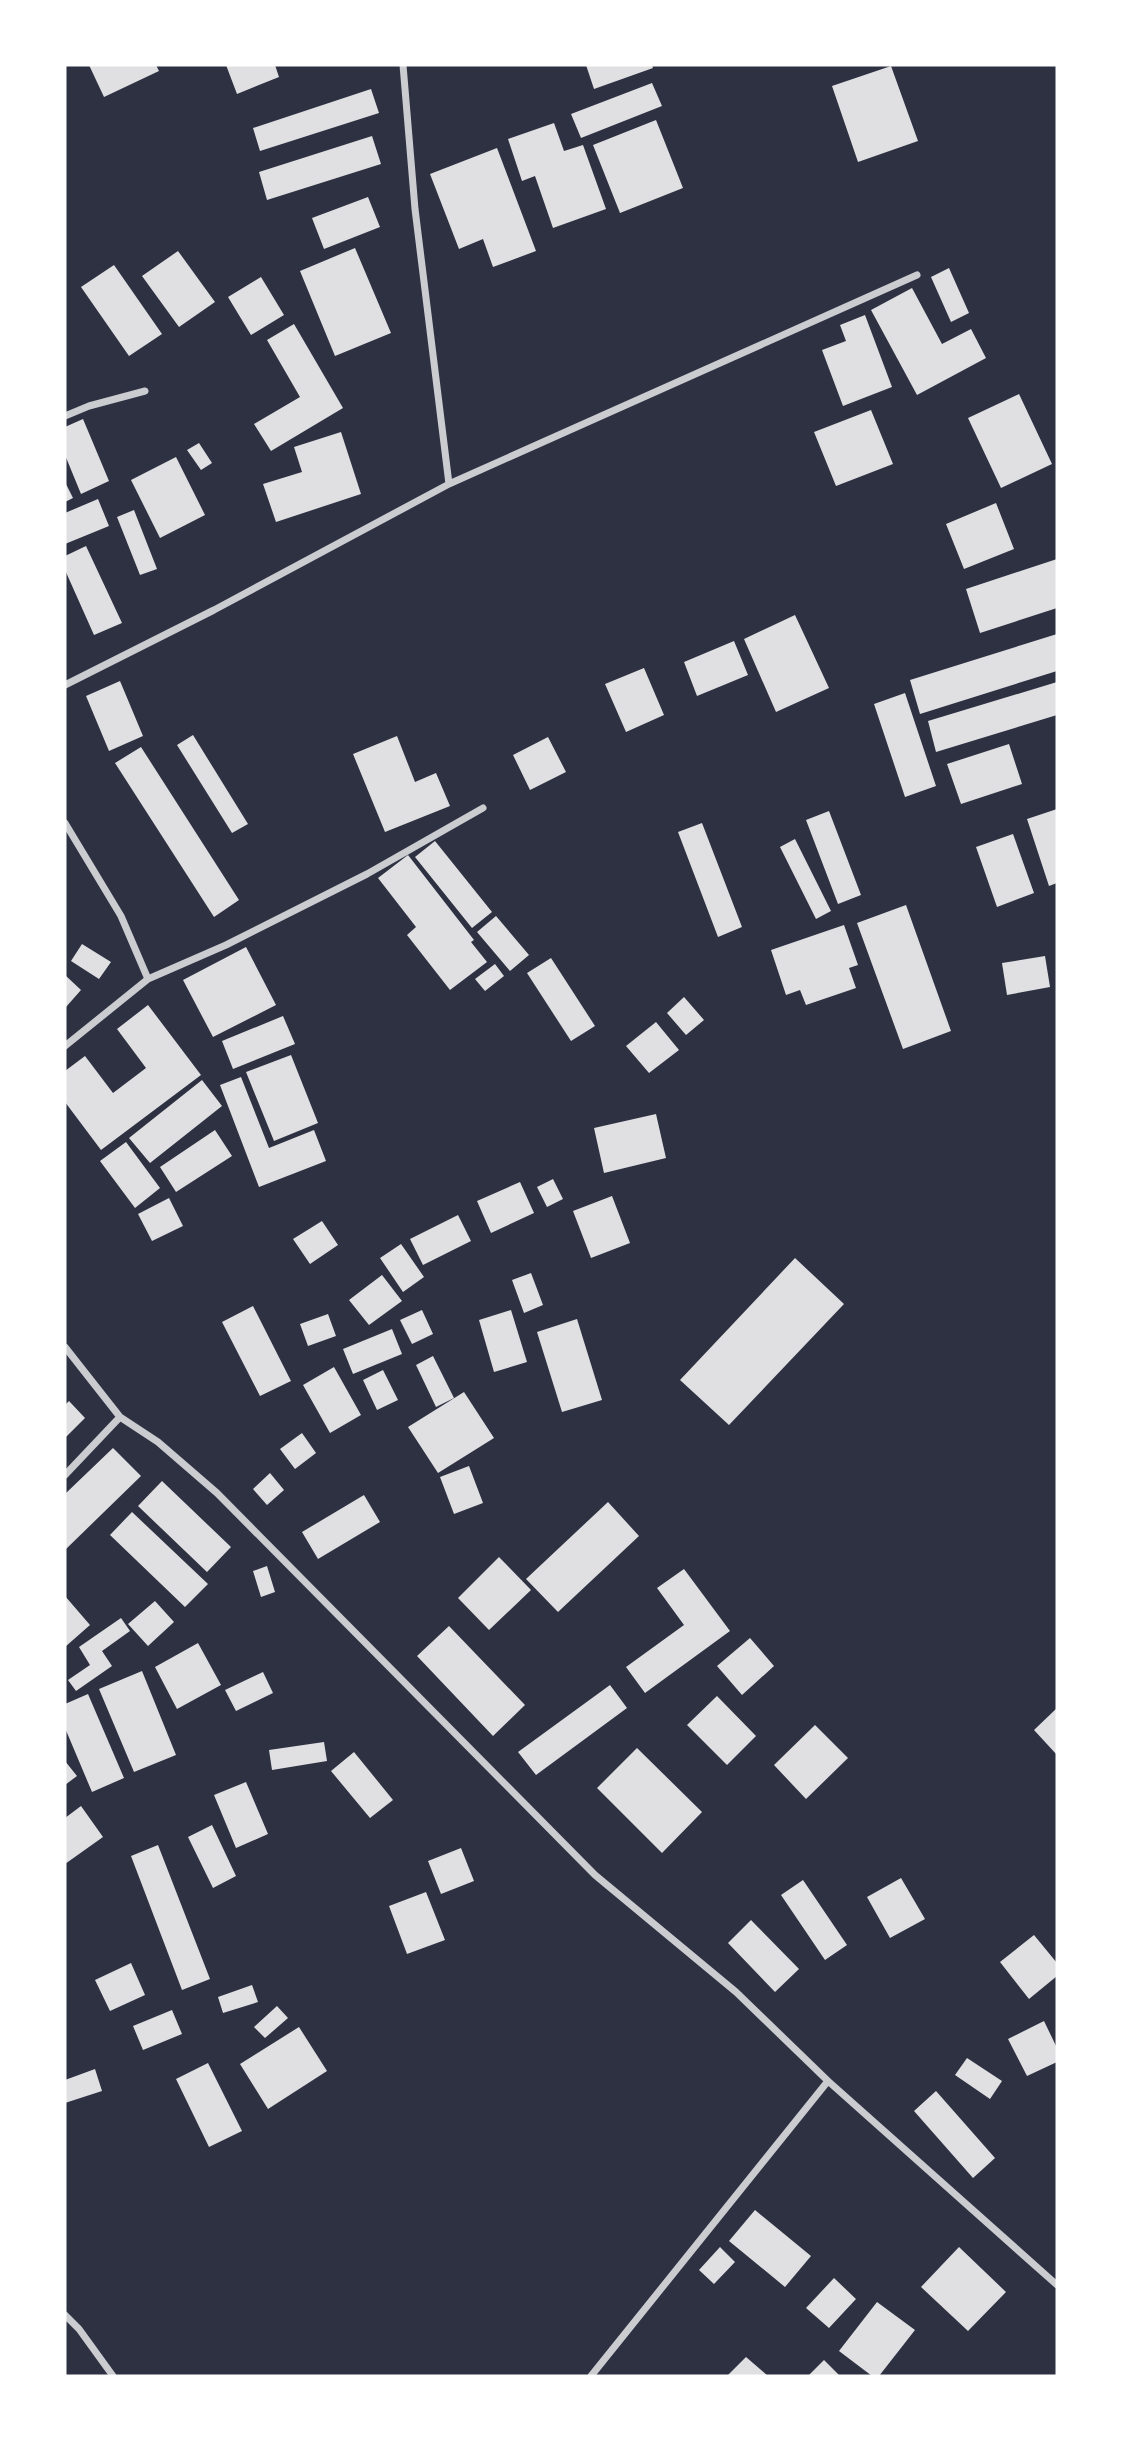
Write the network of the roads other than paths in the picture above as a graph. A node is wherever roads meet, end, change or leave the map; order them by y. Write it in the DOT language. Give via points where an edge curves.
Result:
graph roads {
  1 [pos="403,65"];
  2 [pos="917,275"];
  3 [pos="145,391"];
  4 [pos="65,416"];
  5 [pos="449,484"];
  6 [pos="65,685"];
  7 [pos="483,808"];
  8 [pos="65,823"];
  9 [pos="148,979"];
  10 [pos="65,1046"];
  11 [pos="65,1347"];
  12 [pos="120,1417"];
  13 [pos="65,1475"];
  14 [pos="828,2081"];
  15 [pos="1057,2285"];
  16 [pos="65,2315"];
  17 [pos="113,2376"];
  18 [pos="591,2376"];
  1 -- 5 [label="street" via="415,209"];
  2 -- 5 [label="street"];
  3 -- 4 [label="street"];
  5 -- 6 [label="street"];
  7 -- 9 [label="street" via="367,874"];
  8 -- 9 [label="street" via="121,916"];
  9 -- 10 [label="street"];
  11 -- 12 [label="street"];
  12 -- 13 [label="street"];
  12 -- 14 [label="street" via="158,1442 217,1493 595,1875 736,1992"];
  14 -- 15 [label="street"];
  14 -- 18 [label="street"];
  16 -- 17 [label="street"];
}
